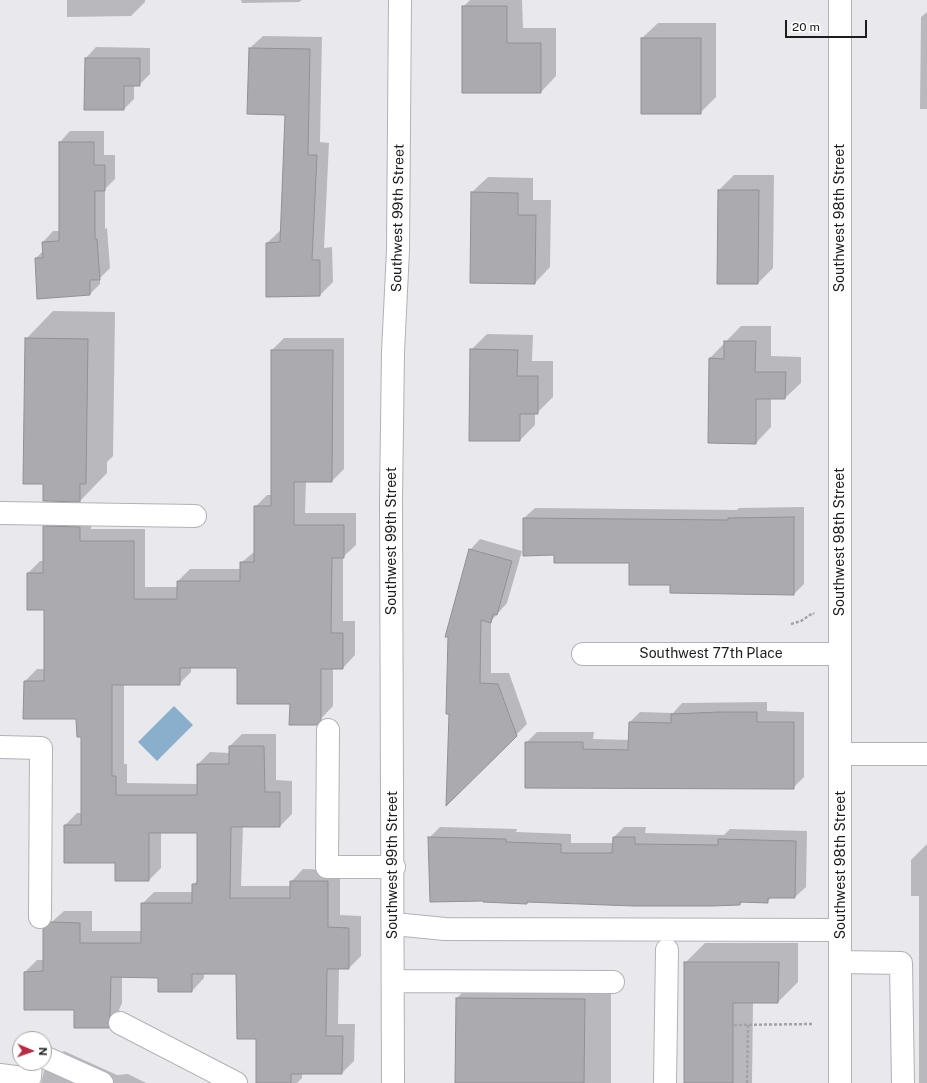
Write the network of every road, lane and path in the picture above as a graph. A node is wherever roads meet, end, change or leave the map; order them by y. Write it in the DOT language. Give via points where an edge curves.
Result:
graph roads {
  1 [pos="400,0"];
  2 [pos="840,0"];
  3 [pos="0,513"];
  4 [pos="195,516"];
  5 [pos="816,618"];
  6 [pos="791,624"];
  7 [pos="583,654"];
  8 [pos="840,654"];
  9 [pos="328,730"];
  10 [pos="0,747"];
  11 [pos="841,754"];
  12 [pos="927,754"];
  13 [pos="394,867"];
  14 [pos="40,917"];
  15 [pos="394,924"];
  16 [pos="840,930"];
  17 [pos="667,950"];
  18 [pos="841,962"];
  19 [pos="393,981"];
  20 [pos="612,982"];
  21 [pos="120,1023"];
  22 [pos="813,1024"];
  23 [pos="734,1025"];
  24 [pos="748,1025"];
  25 [pos="52,1061"];
  26 [pos="30,1071"];
  27 [pos="0,1075"];
  28 [pos="102,1083"];
  29 [pos="236,1083"];
  30 [pos="393,1083"];
  31 [pos="665,1083"];
  32 [pos="747,1083"];
  33 [pos="840,1083"];
  34 [pos="903,1083"];
  1 -- 13 [label="street, Southwest 99th Street" via="398,250 393,352 391,491"];
  2 -- 8 [label="street, Southwest 98th Street"];
  3 -- 4 [label="street"];
  5 -- 6 [label="path" via="813,612"];
  7 -- 8 [label="street, Southwest 77th Place"];
  8 -- 11 [label="street, Southwest 98th Street"];
  9 -- 13 [label="street" via="327,867"];
  10 -- 14 [label="street" via="41,748"];
  11 -- 12 [label="street"];
  11 -- 16 [label="street, Southwest 98th Street"];
  13 -- 15 [label="street, Southwest 99th Street"];
  15 -- 16 [label="street" via="445,929"];
  15 -- 19 [label="street, Southwest 99th Street"];
  16 -- 18 [label="street, Southwest 98th Street"];
  17 -- 31 [label="street"];
  18 -- 33 [label="street, Southwest 98th Street"];
  18 -- 34 [label="street" via="900,963"];
  19 -- 20 [label="street"];
  19 -- 30 [label="street, Southwest 99th Street"];
  21 -- 29 [label="street"];
  22 -- 24 [label="path"];
  23 -- 24 [label="path"];
  24 -- 32 [label="path"];
  25 -- 28 [label="street"];
  26 -- 27 [label="street" via="30,1077 23,1078"];
}
